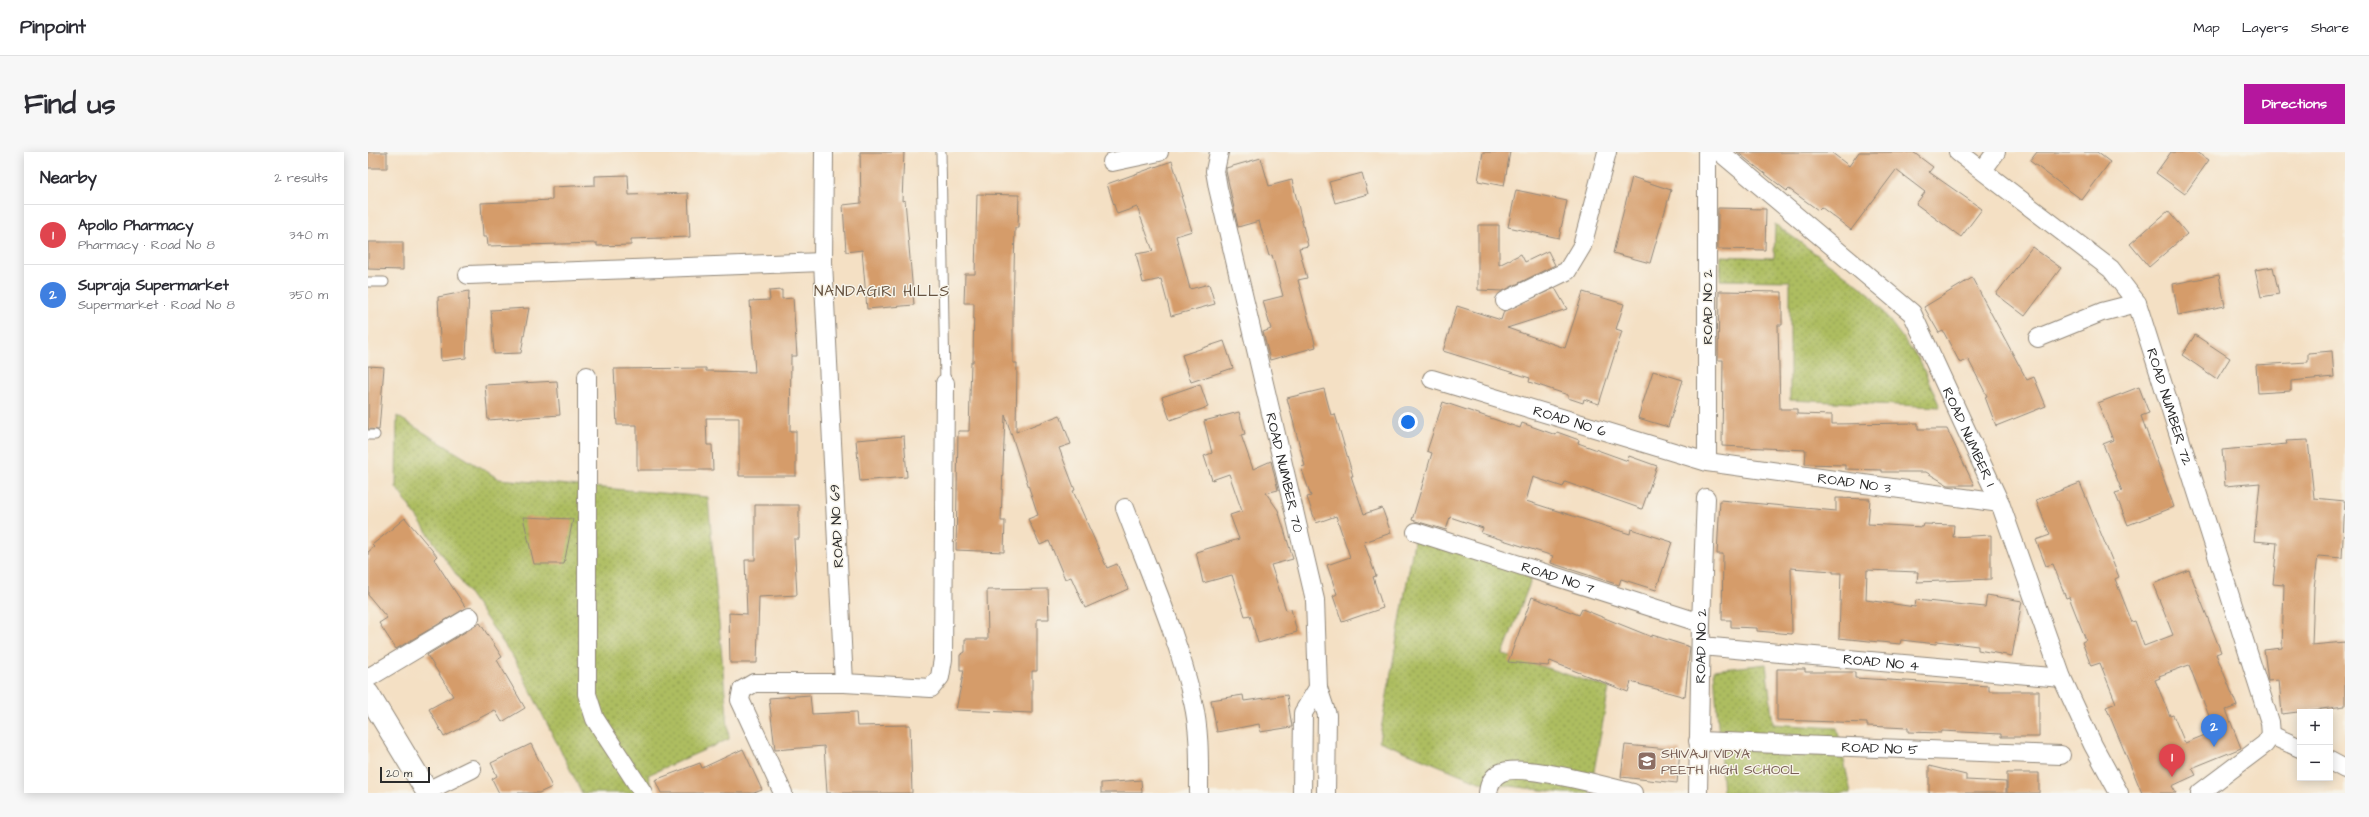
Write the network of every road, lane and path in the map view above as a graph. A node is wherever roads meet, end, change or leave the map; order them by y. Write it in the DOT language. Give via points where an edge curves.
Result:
graph roads {
  1 [pos="824,152"];
  2 [pos="941,152"];
  3 [pos="1159,152"];
  4 [pos="1219,152"];
  5 [pos="1707,152"];
  6 [pos="1720,152"];
  7 [pos="1958,152"];
  8 [pos="1996,152"];
  9 [pos="1604,153"];
  10 [pos="1112,162"];
  11 [pos="1983,170"];
  12 [pos="823,262"];
  13 [pos="468,275"];
  14 [pos="368,282"];
  15 [pos="384,282"];
  16 [pos="1505,301"];
  17 [pos="2137,303"];
  18 [pos="2038,338"];
  19 [pos="587,376"];
  20 [pos="1432,379"];
  21 [pos="945,383"];
  22 [pos="1707,462"];
  23 [pos="1706,498"];
  24 [pos="2000,504"];
  25 [pos="1125,508"];
  26 [pos="1416,532"];
  27 [pos="470,617"];
  28 [pos="1701,623"];
  29 [pos="1700,646"];
  30 [pos="368,678"];
  31 [pos="2062,678"];
  32 [pos="844,684"];
  33 [pos="1318,688"];
  34 [pos="368,694"];
  35 [pos="2271,735"];
  36 [pos="1698,741"];
  37 [pos="2297,747"];
  38 [pos="2061,755"];
  39 [pos="2333,763"];
  40 [pos="472,769"];
  41 [pos="2345,769"];
  42 [pos="427,792"];
  43 [pos="643,793"];
  44 [pos="783,793"];
  45 [pos="1199,793"];
  46 [pos="1302,793"];
  47 [pos="1326,793"];
  48 [pos="1488,793"];
  49 [pos="1633,793"];
  50 [pos="1698,793"];
  51 [pos="2119,793"];
  52 [pos="2200,793"];
  1 -- 12 [label="street, ROAD NO 69"];
  2 -- 21 [label="lane"];
  3 -- 10 [label="street"];
  4 -- 33 [label="street, ROAD NUMBER 70" via="1215,170 1218,188 1315,600"];
  5 -- 22 [label="street, ROAD NO 2"];
  6 -- 24 [label="street, ROAD NUMBER 1" via="1912,312"];
  7 -- 11 [label="street, ROAD NUMBER 72"];
  8 -- 11 [label="street"];
  9 -- 16 [label="street" via="1582,246 1576,258 1567,271"];
  11 -- 17 [label="street, ROAD NUMBER 72" via="2111,269"];
  12 -- 13 [label="street"];
  12 -- 32 [label="street, ROAD NO 69"];
  14 -- 15 [label="lane"];
  17 -- 18 [label="street" via="2102,312"];
  17 -- 35 [label="street, ROAD NUMBER 72" via="2270,722"];
  19 -- 43 [label="street" via="587,694 595,719"];
  20 -- 22 [label="street, ROAD NO 6"];
  21 -- 32 [label="street" via="943,659 940,677 931,688"];
  22 -- 24 [label="street, ROAD NO 3"];
  23 -- 28 [label="street, ROAD NO 2"];
  24 -- 31 [label="street, ROAD NUMBER 1"];
  25 -- 45 [label="street" via="1177,649 1193,702 1200,748"];
  26 -- 28 [label="street, ROAD NO 7"];
  27 -- 30 [label="street"];
  28 -- 29 [label="street, ROAD NO 2"];
  29 -- 31 [label="street, ROAD NO 4"];
  29 -- 36 [label="street, ROAD NO 2"];
  31 -- 51 [label="street, ROAD NUMBER 1"];
  32 -- 44 [label="street" via="754,683 742,690 740,700"];
  33 -- 46 [label="street" via="1303,713"];
  33 -- 47 [label="street, ROAD NUMBER 70" via="1327,715"];
  34 -- 42 [label="main road"];
  35 -- 37 [label="street"];
  35 -- 52 [label="street" via="2265,744"];
  36 -- 38 [label="street, ROAD NO 5"];
  36 -- 50 [label="street, ROAD NO 2"];
  39 -- 41 [label="street"];
  40 -- 42 [label="street"];
  48 -- 49 [label="street" via="1494,777 1501,772 1514,770 1566,778"];
}
